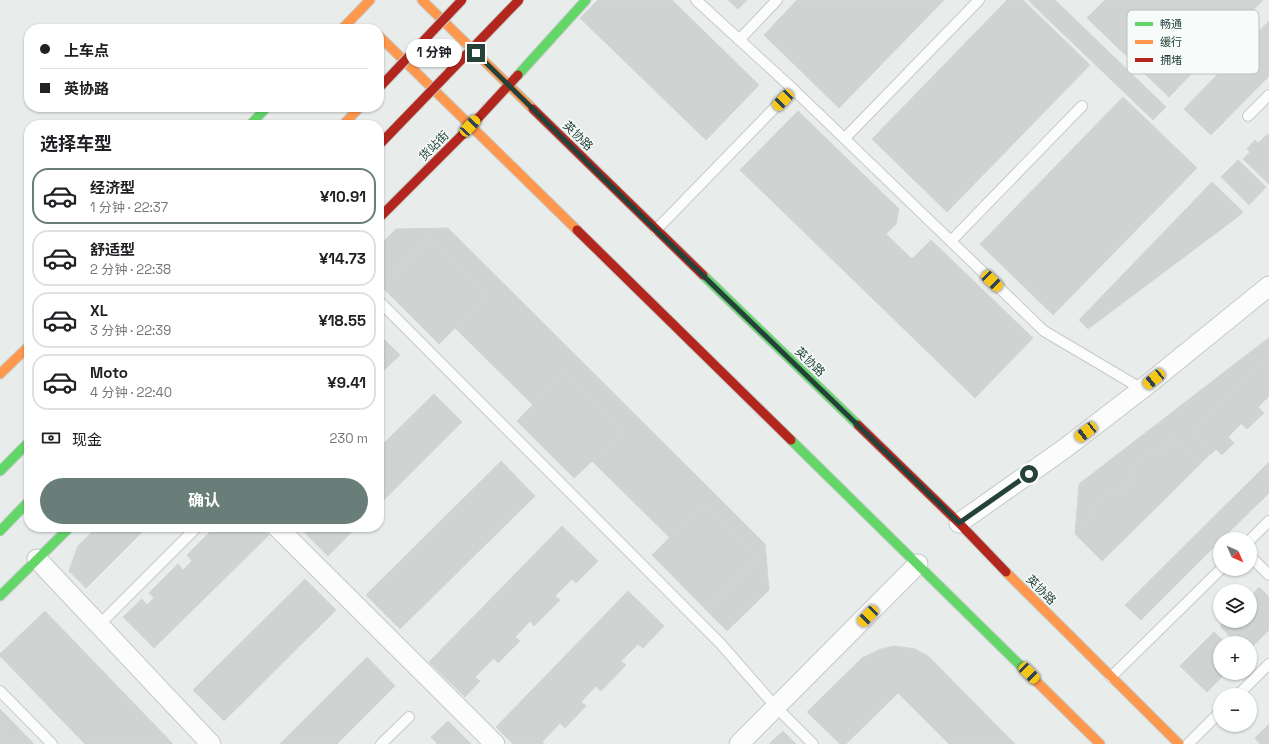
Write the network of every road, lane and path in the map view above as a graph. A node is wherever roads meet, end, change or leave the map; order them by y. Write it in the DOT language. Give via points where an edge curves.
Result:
graph roads {
  1 [pos="370,0"];
  2 [pos="422,0"];
  3 [pos="462,0"];
  4 [pos="519,0"];
  5 [pos="586,0"];
  6 [pos="696,0"];
  7 [pos="777,0"];
  8 [pos="979,0"];
  9 [pos="349,24"];
  10 [pos="739,40"];
  11 [pos="384,41"];
  12 [pos="384,83"];
  13 [pos="509,84"];
  14 [pos="794,89"];
  15 [pos="1269,95"];
  16 [pos="1082,106"];
  17 [pos="262,112"];
  18 [pos="355,112"];
  19 [pos="1248,116"];
  20 [pos="255,120"];
  21 [pos="348,120"];
  22 [pos="470,126"];
  23 [pos="845,138"];
  24 [pos="384,140"];
  25 [pos="384,213"];
  26 [pos="656,230"];
  27 [pos="951,241"];
  28 [pos="1269,286"];
  29 [pos="384,306"];
  30 [pos="24,351"];
  31 [pos="0,374"];
  32 [pos="1142,388"];
  33 [pos="24,442"];
  34 [pos="24,447"];
  35 [pos="0,460"];
  36 [pos="0,471"];
  37 [pos="24,506"];
  38 [pos="1269,521"];
  39 [pos="959,523"];
  40 [pos="0,531"];
  41 [pos="65,532"];
  42 [pos="192,532"];
  43 [pos="282,532"];
  44 [pos="1257,533"];
  45 [pos="37,559"];
  46 [pos="1257,563"];
  47 [pos="918,564"];
  48 [pos="1214,576"];
  49 [pos="1269,576"];
  50 [pos="0,596"];
  51 [pos="99,624"];
  52 [pos="1269,664"];
  53 [pos="1111,677"];
  54 [pos="1245,688"];
  55 [pos="0,690"];
  56 [pos="776,707"];
  57 [pos="409,717"];
  58 [pos="1213,719"];
  59 [pos="52,744"];
  60 [pos="211,744"];
  61 [pos="381,744"];
  62 [pos="495,744"];
  63 [pos="739,744"];
  64 [pos="813,744"];
  65 [pos="1100,744"];
  66 [pos="1179,744"];
  67 [pos="1188,744"];
  1 -- 9 [label="main road" via="360,16"];
  2 -- 13 [label="main road, 英协路"];
  3 -- 12 [label="main road, bridge"];
  4 -- 24 [label="main road, bridge"];
  5 -- 13 [label="main road, 货站街"];
  6 -- 10 [label="lane"];
  7 -- 10 [label="lane"];
  8 -- 23 [label="lane"];
  10 -- 14 [label="lane"];
  11 -- 22 [label="main road"];
  13 -- 22 [label="main road, 货站街"];
  13 -- 26 [label="main road, 英协路"];
  14 -- 23 [label="lane"];
  14 -- 26 [label="lane"];
  15 -- 19 [label="lane"];
  16 -- 27 [label="lane"];
  17 -- 20 [label="main road"];
  18 -- 21 [label="main road"];
  22 -- 25 [label="main road, 货站街"];
  22 -- 47 [label="main road"];
  23 -- 27 [label="lane"];
  26 -- 39 [label="main road, 英协路"];
  27 -- 32 [label="lane" via="1044,331"];
  28 -- 32 [label="street"];
  29 -- 56 [label="lane" via="720,643"];
  30 -- 31 [label="main road"];
  32 -- 39 [label="street" via="1064,449"];
  33 -- 35 [label="main road"];
  34 -- 36 [label="main road"];
  37 -- 40 [label="main road"];
  38 -- 44 [label="lane"];
  39 -- 53 [label="main road, 英协路"];
  41 -- 45 [label="main road"];
  42 -- 51 [label="lane"];
  43 -- 62 [label="street"];
  45 -- 50 [label="main road"];
  45 -- 51 [label="street"];
  46 -- 49 [label="lane"];
  47 -- 56 [label="street"];
  47 -- 65 [label="main road"];
  48 -- 53 [label="lane"];
  51 -- 60 [label="street"];
  52 -- 54 [label="lane"];
  53 -- 66 [label="main road, 英协路"];
  55 -- 59 [label="lane"];
  56 -- 63 [label="street"];
  56 -- 64 [label="lane"];
  57 -- 61 [label="lane"];
  58 -- 67 [label="lane"];
}
